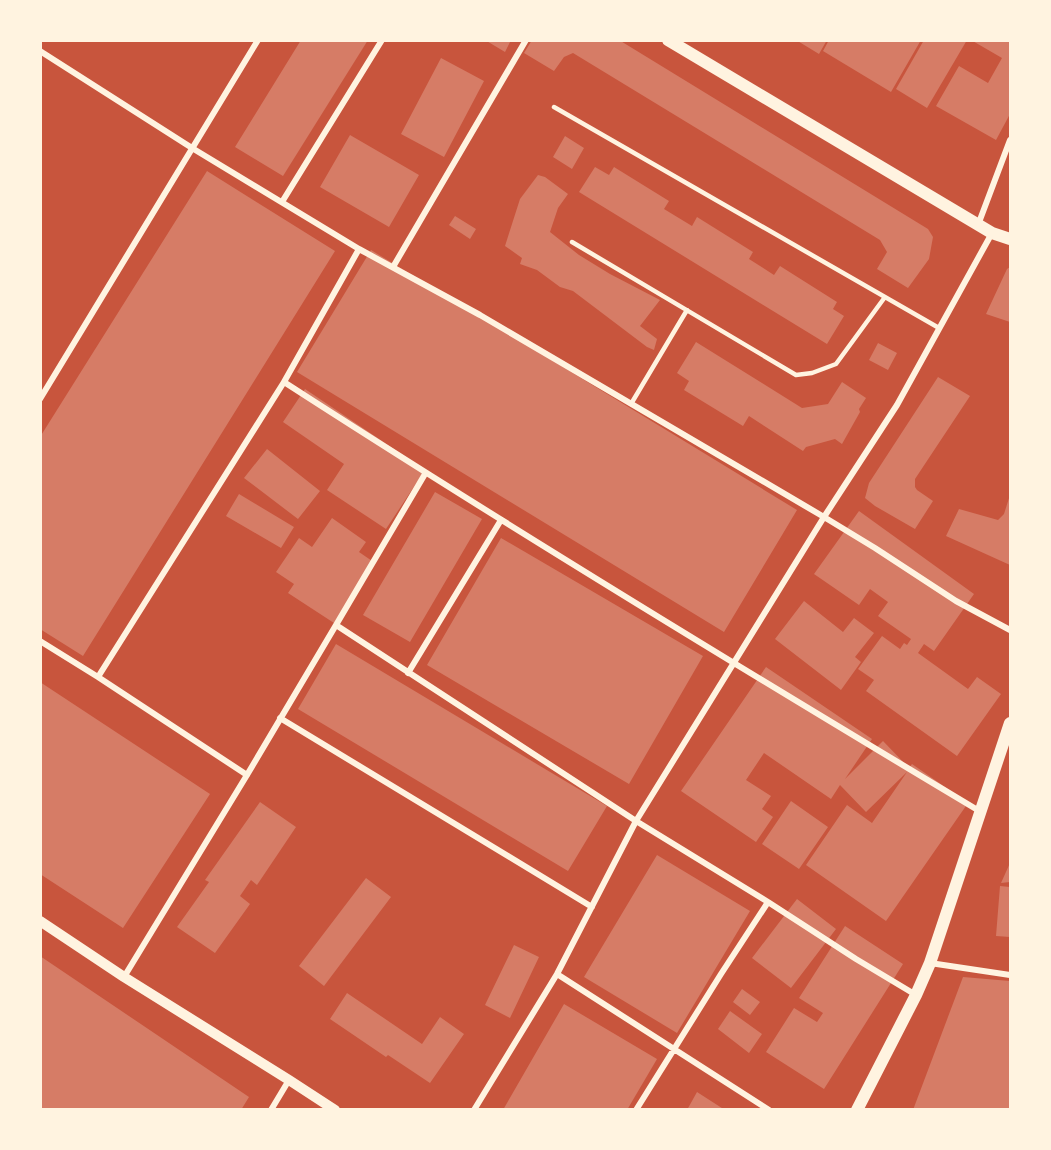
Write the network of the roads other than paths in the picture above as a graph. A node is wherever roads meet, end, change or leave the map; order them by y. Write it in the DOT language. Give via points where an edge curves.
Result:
graph roads {
  1 [pos="258,40"];
  2 [pos="382,40"];
  3 [pos="526,40"];
  4 [pos="668,40"];
  5 [pos="40,51"];
  6 [pos="554,106"];
  7 [pos="1011,140"];
  8 [pos="192,148"];
  9 [pos="282,202"];
  10 [pos="978,225"];
  11 [pos="992,233"];
  12 [pos="1011,239"];
  13 [pos="572,242"];
  14 [pos="359,249"];
  15 [pos="393,267"];
  16 [pos="885,297"];
  17 [pos="687,310"];
  18 [pos="939,328"];
  19 [pos="284,382"];
  20 [pos="40,399"];
  21 [pos="631,404"];
  22 [pos="425,474"];
  23 [pos="824,518"];
  24 [pos="501,520"];
  25 [pos="336,626"];
  26 [pos="1011,630"];
  27 [pos="40,641"];
  28 [pos="734,664"];
  29 [pos="408,673"];
  30 [pos="98,677"];
  31 [pos="280,718"];
  32 [pos="1011,723"];
  33 [pos="247,775"];
  34 [pos="981,813"];
  35 [pos="636,821"];
  36 [pos="768,902"];
  37 [pos="592,907"];
  38 [pos="40,921"];
  39 [pos="930,963"];
  40 [pos="557,975"];
  41 [pos="1011,975"];
  42 [pos="123,976"];
  43 [pos="916,995"];
  44 [pos="675,1049"];
  45 [pos="289,1080"];
  46 [pos="271,1110"];
  47 [pos="334,1110"];
  48 [pos="474,1110"];
  49 [pos="636,1110"];
  50 [pos="769,1110"];
  51 [pos="857,1110"];
  1 -- 8 [label="street"];
  2 -- 9 [label="street"];
  3 -- 15 [label="street"];
  4 -- 10 [label="main road"];
  5 -- 8 [label="street"];
  6 -- 16 [label="lane"];
  7 -- 10 [label="street"];
  8 -- 9 [label="street"];
  8 -- 20 [label="street"];
  9 -- 14 [label="street"];
  10 -- 11 [label="main road"];
  11 -- 12 [label="main road"];
  11 -- 18 [label="street"];
  13 -- 17 [label="lane"];
  14 -- 15 [label="street"];
  14 -- 19 [label="street"];
  15 -- 21 [label="street"];
  16 -- 17 [label="lane" via="836,364 796,375"];
  16 -- 18 [label="lane"];
  17 -- 21 [label="lane"];
  18 -- 23 [label="street" via="897,405"];
  19 -- 22 [label="street"];
  19 -- 30 [label="street"];
  21 -- 23 [label="street"];
  22 -- 24 [label="street"];
  22 -- 25 [label="street"];
  23 -- 26 [label="street" via="956,601"];
  23 -- 28 [label="street"];
  24 -- 28 [label="street"];
  24 -- 29 [label="street"];
  25 -- 29 [label="street"];
  25 -- 31 [label="street"];
  27 -- 30 [label="street"];
  28 -- 34 [label="street"];
  28 -- 35 [label="street"];
  29 -- 35 [label="street"];
  30 -- 33 [label="street"];
  31 -- 33 [label="street"];
  31 -- 37 [label="street"];
  32 -- 34 [label="main road"];
  33 -- 42 [label="street"];
  34 -- 39 [label="main road"];
  35 -- 36 [label="street"];
  35 -- 37 [label="street"];
  36 -- 43 [label="street"];
  36 -- 44 [label="street"];
  37 -- 40 [label="street"];
  38 -- 42 [label="street"];
  39 -- 41 [label="street"];
  39 -- 43 [label="main road"];
  40 -- 44 [label="street"];
  40 -- 48 [label="street"];
  42 -- 45 [label="street"];
  43 -- 51 [label="main road"];
  44 -- 49 [label="street"];
  44 -- 50 [label="street"];
  45 -- 46 [label="street"];
  45 -- 47 [label="street"];
}
